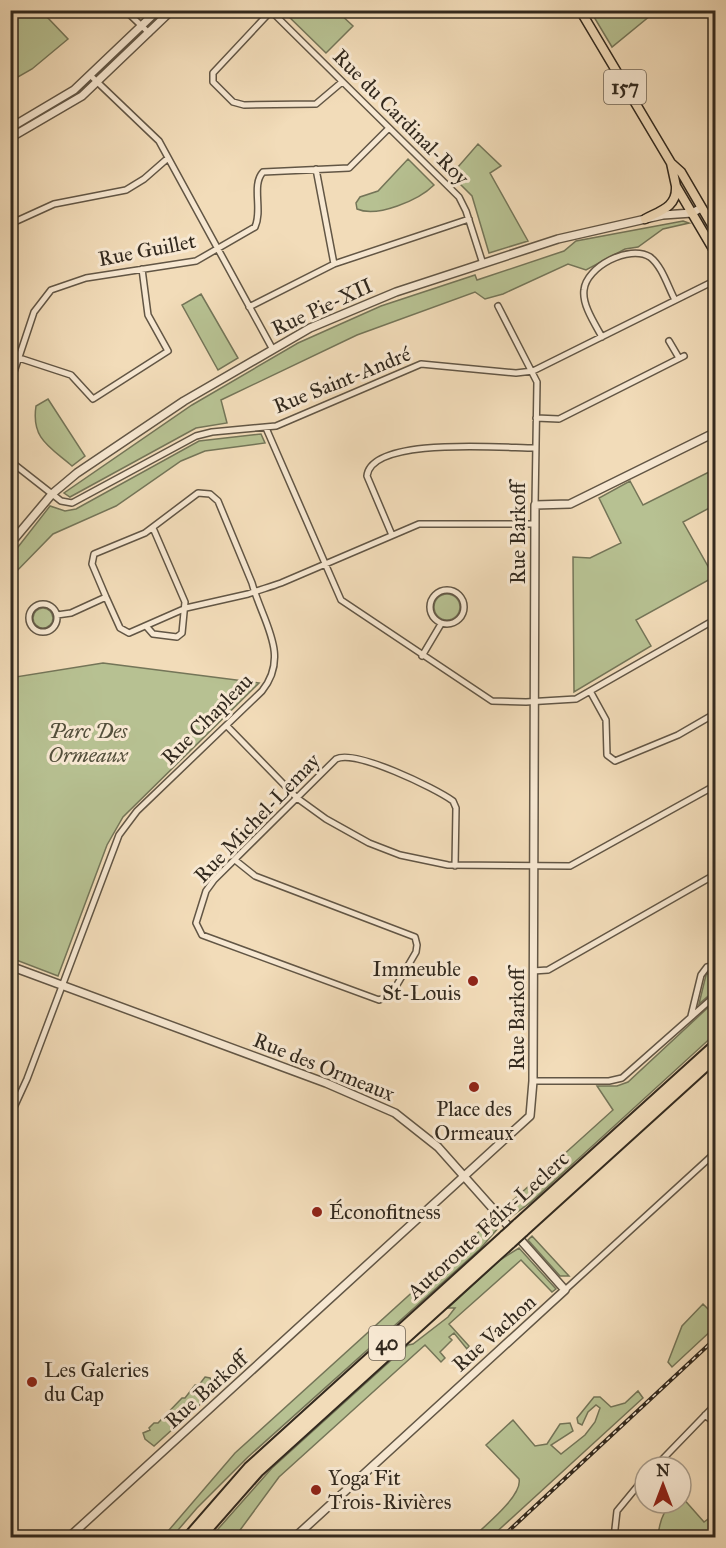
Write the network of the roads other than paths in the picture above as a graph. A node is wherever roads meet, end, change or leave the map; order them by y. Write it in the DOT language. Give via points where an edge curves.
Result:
graph roads {
  1 [pos="125,10"];
  2 [pos="158,10"];
  3 [pos="172,10"];
  4 [pos="591,10"];
  5 [pos="706,10"];
  6 [pos="270,11"];
  7 [pos="581,13"];
  8 [pos="716,23"];
  9 [pos="141,27"];
  10 [pos="149,33"];
  11 [pos="91,76"];
  12 [pos="342,82"];
  13 [pos="97,83"];
  14 [pos="10,128"];
  15 [pos="389,128"];
  16 [pos="10,138"];
  17 [pos="168,158"];
  18 [pos="671,163"];
  19 [pos="316,170"];
  20 [pos="676,186"];
  21 [pos="701,208"];
  22 [pos="692,213"];
  23 [pos="469,219"];
  24 [pos="645,219"];
  25 [pos="10,224"];
  26 [pos="716,232"];
  27 [pos="218,250"];
  28 [pos="716,254"];
  29 [pos="334,264"];
  30 [pos="483,264"];
  31 [pos="142,269"];
  32 [pos="716,280"];
  33 [pos="675,300"];
  34 [pos="498,306"];
  35 [pos="249,307"];
  36 [pos="602,337"];
  37 [pos="669,341"];
  38 [pos="272,348"];
  39 [pos="10,355"];
  40 [pos="18,358"];
  41 [pos="533,371"];
  42 [pos="10,384"];
  43 [pos="536,418"];
  44 [pos="266,428"];
  45 [pos="716,432"];
  46 [pos="535,448"];
  47 [pos="10,461"];
  48 [pos="52,494"];
  49 [pos="535,505"];
  50 [pos="535,524"];
  51 [pos="153,528"];
  52 [pos="392,536"];
  53 [pos="10,544"];
  54 [pos="324,564"];
  55 [pos="255,592"];
  56 [pos="106,597"];
  57 [pos="186,608"];
  58 [pos="57,615"];
  59 [pos="716,619"];
  60 [pos="441,624"];
  61 [pos="146,626"];
  62 [pos="423,656"];
  63 [pos="590,691"];
  64 [pos="535,702"];
  65 [pos="716,713"];
  66 [pos="227,726"];
  67 [pos="716,785"];
  68 [pos="297,798"];
  69 [pos="236,860"];
  70 [pos="455,866"];
  71 [pos="532,867"];
  72 [pos="716,874"];
  73 [pos="716,965"];
  74 [pos="10,966"];
  75 [pos="533,971"];
  76 [pos="62,985"];
  77 [pos="716,995"];
  78 [pos="690,1018"];
  79 [pos="716,1045"];
  80 [pos="716,1056"];
  81 [pos="533,1081"];
  82 [pos="10,1116"];
  83 [pos="716,1152"];
  84 [pos="464,1178"];
  85 [pos="520,1228"];
  86 [pos="508,1239"];
  87 [pos="565,1290"];
  88 [pos="716,1404"];
  89 [pos="705,1415"];
  90 [pos="716,1424"];
  91 [pos="667,1455"];
  92 [pos="633,1491"];
  93 [pos="68,1538"];
  94 [pos="188,1538"];
  95 [pos="199,1538"];
  96 [pos="294,1538"];
  97 [pos="614,1538"];
  1 -- 9 [label="street"];
  2 -- 9 [label="street"];
  3 -- 10 [label="street"];
  4 -- 7 [label="street"];
  5 -- 8 [label="street"];
  6 -- 12 [label="street, Rue du Cardinal-Roy"];
  6 -- 12 [label="street" via="212,75 215,84 233,102 316,104"];
  7 -- 18 [label="main road, 157"];
  9 -- 10 [label="street"];
  9 -- 11 [label="street"];
  10 -- 13 [label="street"];
  11 -- 13 [label="street"];
  11 -- 14 [label="street" via="54,104"];
  12 -- 15 [label="street, Rue du Cardinal-Roy"];
  13 -- 16 [label="street" via="61,110"];
  13 -- 17 [label="street" via="159,141"];
  15 -- 19 [label="street, Rue Guillet" via="351,167"];
  15 -- 23 [label="street, Rue du Cardinal-Roy" via="457,195"];
  17 -- 25 [label="street" via="126,190 54,204"];
  17 -- 27 [label="street"];
  18 -- 20 [label="main road, 157"];
  18 -- 21 [label="main road, 157" via="681,172"];
  19 -- 27 [label="street, Rue Guillet" via="263,172 255,227"];
  19 -- 29 [label="street"];
  20 -- 22 [label="main road, 157"];
  20 -- 24 [label="main road" via="671,204"];
  21 -- 22 [label="street, Rue Pie-XII"];
  21 -- 26 [label="main road, 157"];
  22 -- 24 [label="street, Rue Pie-XII"];
  22 -- 28 [label="main road, 157"];
  23 -- 29 [label="street"];
  23 -- 30 [label="street, Rue du Cardinal-Roy"];
  24 -- 30 [label="street, Rue Pie-XII" via="568,236"];
  27 -- 31 [label="street, Rue Guillet" via="194,262"];
  27 -- 35 [label="street"];
  29 -- 35 [label="street"];
  30 -- 38 [label="street, Rue Pie-XII" via="371,301"];
  31 -- 40 [label="street, Rue Guillet" via="79,279 51,290 33,312"];
  31 -- 40 [label="street" via="148,315 168,351 93,399 71,375"];
  32 -- 33 [label="street, Rue Saint-André"];
  33 -- 36 [label="street, Rue Saint-André"];
  33 -- 36 [label="street" via="648,256 626,255 601,266 588,277 584,295"];
  34 -- 41 [label="street, Rue Barkoff"];
  35 -- 38 [label="street"];
  36 -- 41 [label="street, Rue Saint-André"];
  37 -- 43 [label="street" via="681,357 559,419"];
  38 -- 48 [label="street, Rue Pie-XII" via="136,432"];
  39 -- 40 [label="street"];
  40 -- 42 [label="street, Rue Guillet"];
  41 -- 43 [label="street, Rue Barkoff" via="537,382"];
  41 -- 44 [label="street, Rue Saint-André" via="516,373 421,364"];
  43 -- 46 [label="street, Rue Barkoff"];
  44 -- 48 [label="street, Rue Saint-André" via="196,436 75,502 64,502"];
  44 -- 54 [label="street"];
  45 -- 49 [label="street" via="570,504"];
  46 -- 49 [label="street, Rue Barkoff"];
  46 -- 52 [label="street" via="413,448 375,462 367,477"];
  47 -- 48 [label="street"];
  48 -- 53 [label="street, Rue Pie-XII"];
  49 -- 50 [label="street, Rue Barkoff"];
  50 -- 52 [label="street" via="419,524"];
  50 -- 64 [label="street, Rue Barkoff"];
  51 -- 55 [label="street, Rue Chapleau" via="198,493 213,496"];
  51 -- 56 [label="street, Rue Chapleau" via="92,557"];
  51 -- 57 [label="street"];
  52 -- 54 [label="street"];
  54 -- 55 [label="street"];
  54 -- 62 [label="street" via="347,606"];
  55 -- 57 [label="street"];
  55 -- 66 [label="street, Rue Chapleau" via="274,643 273,671 262,691"];
  56 -- 58 [label="street"];
  56 -- 61 [label="street, Rue Chapleau" via="122,631 132,632"];
  57 -- 61 [label="street, Rue Chapleau"];
  57 -- 61 [label="street, Rue Chapleau" via="182,633 177,637 153,634"];
  58 -- 58 [label="street" via="53,608 42,604 32,611 30,622 38,631 49,631 56,625"];
  59 -- 63 [label="street"];
  60 -- 60 [label="street" via="455,622 463,615 463,602 454,592 439,592 431,601 430,612"];
  60 -- 62 [label="street"];
  62 -- 64 [label="street" via="492,701"];
  63 -- 64 [label="street" via="572,700"];
  63 -- 65 [label="street" via="606,720 607,755 615,760 678,735"];
  64 -- 71 [label="street, Rue Barkoff"];
  66 -- 68 [label="street"];
  66 -- 76 [label="street, Rue Chapleau" via="125,825 115,842"];
  67 -- 71 [label="street" via="578,863 562,868"];
  68 -- 69 [label="street, Rue Michel-Lemay"];
  68 -- 70 [label="street" via="369,843 412,859"];
  68 -- 70 [label="street, Rue Michel-Lemay" via="340,758 379,765 453,801"];
  69 -- 69 [label="street, Rue Michel-Lemay" via="255,876 415,937 416,952 391,995 379,1000 198,931 196,923 206,891"];
  70 -- 71 [label="street"];
  71 -- 75 [label="street, Rue Barkoff"];
  72 -- 75 [label="street" via="548,970"];
  73 -- 78 [label="street" via="707,967 701,975"];
  74 -- 76 [label="street, Rue des Ormeaux"];
  75 -- 81 [label="street, Rue Barkoff"];
  76 -- 82 [label="street, Rue Chapleau"];
  76 -- 84 [label="street, Rue des Ormeaux" via="380,1105 425,1134"];
  77 -- 78 [label="street"];
  78 -- 81 [label="street" via="620,1079"];
  79 -- 85 [label="highway, Autoroute Félix-Leclerc / 40"];
  80 -- 85 [label="highway, Autoroute Félix-Leclerc / 40"];
  81 -- 84 [label="street, Rue Barkoff" via="529,1118"];
  83 -- 87 [label="street, Rue Vachon"];
  84 -- 87 [label="street, Rue des Ormeaux"];
  84 -- 93 [label="street, Rue Barkoff"];
  85 -- 86 [label="highway, Autoroute Félix-Leclerc / 40, bridge"];
  86 -- 94 [label="highway, Autoroute Félix-Leclerc / 40" via="254,1463"];
  86 -- 95 [label="highway, Autoroute Félix-Leclerc / 40" via="265,1465"];
  87 -- 96 [label="street, Rue Vachon"];
  88 -- 89 [label="street"];
  89 -- 90 [label="street"];
  89 -- 91 [label="street"];
  92 -- 97 [label="street" via="620,1506"];
}
